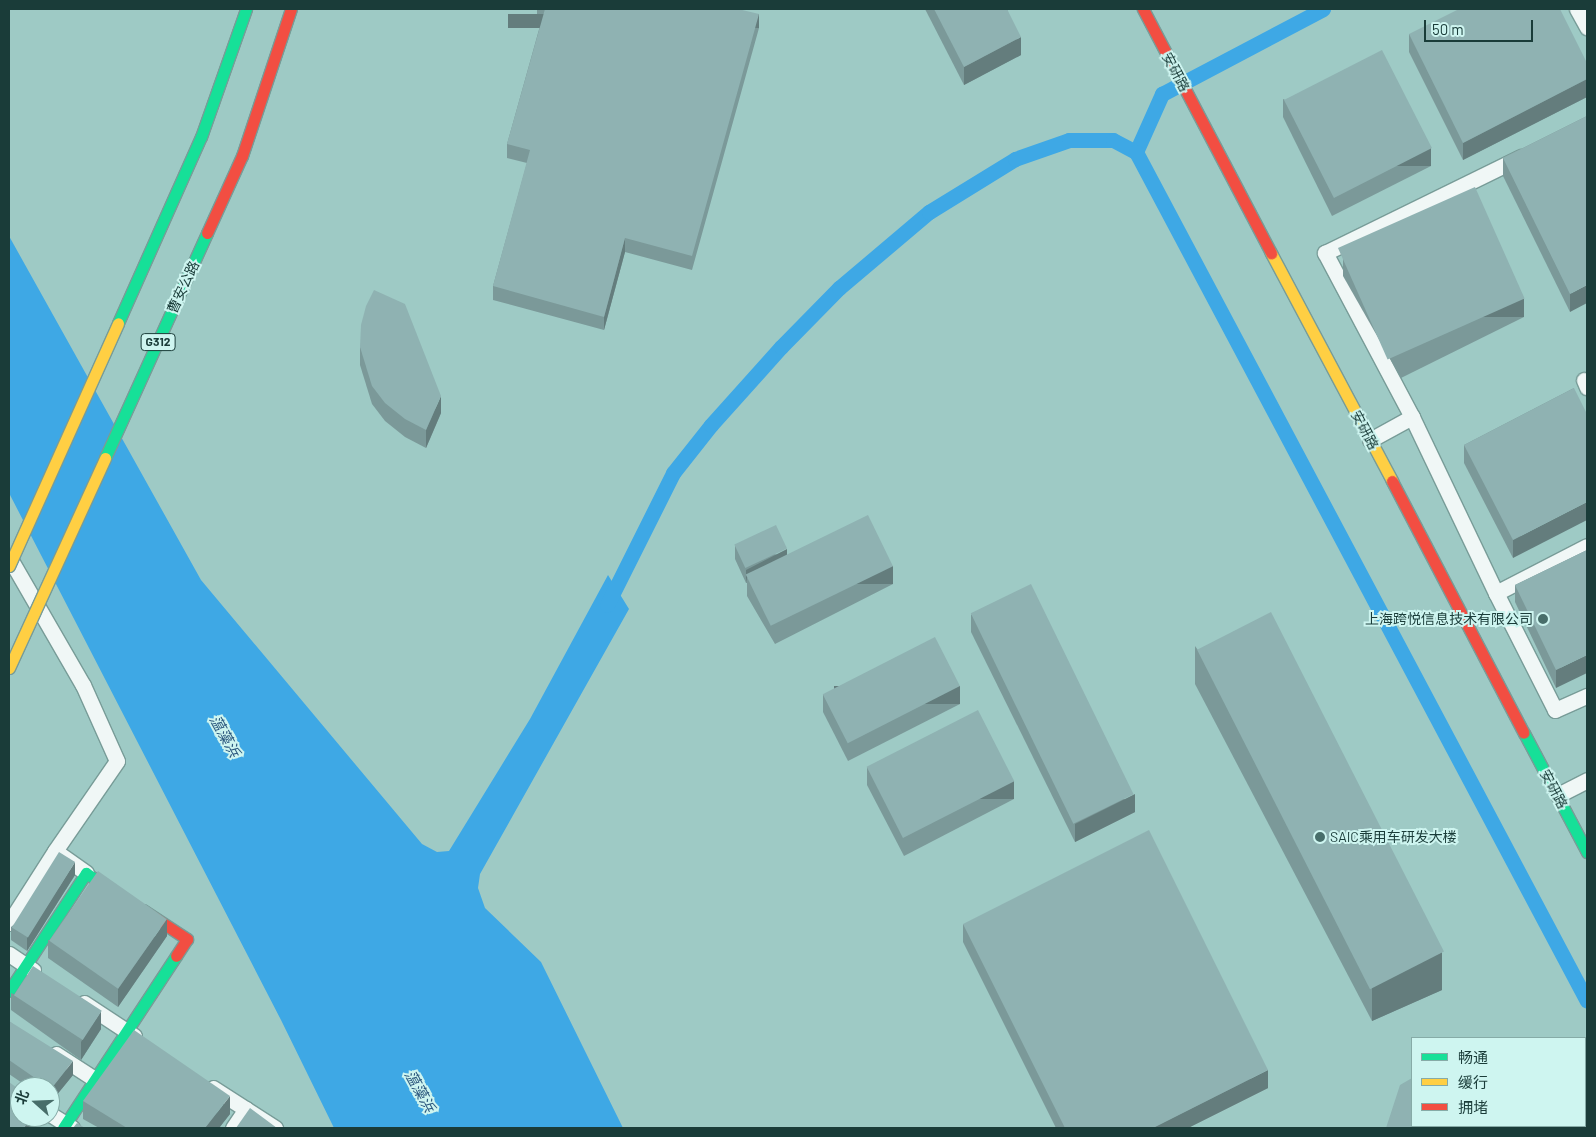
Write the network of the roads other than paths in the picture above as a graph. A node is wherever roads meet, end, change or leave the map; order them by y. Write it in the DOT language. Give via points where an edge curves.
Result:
graph roads {
  1 [pos="246,9"];
  2 [pos="292,9"];
  3 [pos="1143,9"];
  4 [pos="1577,9"];
  5 [pos="1587,27"];
  6 [pos="1535,150"];
  7 [pos="1412,417"];
  8 [pos="1370,440"];
  9 [pos="1587,546"];
  10 [pos="9,556"];
  11 [pos="9,566"];
  12 [pos="1496,593"];
  13 [pos="9,668"];
  14 [pos="1587,696"];
  15 [pos="1587,780"];
  16 [pos="1558,795"];
  17 [pos="55,852"];
  18 [pos="1587,852"];
  19 [pos="86,874"];
  20 [pos="9,923"];
  21 [pos="9,954"];
  22 [pos="26,965"];
  23 [pos="50,980"];
  24 [pos="9,991"];
  25 [pos="73,996"];
  26 [pos="128,1032"];
  27 [pos="144,1042"];
  28 [pos="40,1044"];
  29 [pos="199,1078"];
  30 [pos="96,1080"];
  31 [pos="246,1109"];
  32 [pos="67,1127"];
  33 [pos="233,1128"];
  34 [pos="275,1128"];
  1 -- 11 [label="main road, bridge" via="201,137"];
  2 -- 13 [label="main road, 曹安公路 / G312, bridge" via="264,96 234,173"];
  3 -- 8 [label="main road, 安研路"];
  4 -- 5 [label="street"];
  6 -- 7 [label="street" via="1325,253"];
  7 -- 8 [label="street"];
  7 -- 12 [label="street"];
  8 -- 16 [label="main road, 安研路"];
  9 -- 12 [label="street"];
  10 -- 17 [label="street" via="83,685 117,760"];
  12 -- 14 [label="street" via="1555,710"];
  15 -- 16 [label="street"];
  16 -- 18 [label="main road, 安研路"];
  17 -- 19 [label="street"];
  17 -- 20 [label="street"];
  19 -- 22 [label="main road"];
  19 -- 26 [label="main road" via="187,939"];
  21 -- 22 [label="street"];
  22 -- 23 [label="street"];
  22 -- 24 [label="main road"];
  25 -- 26 [label="street"];
  26 -- 27 [label="street"];
  26 -- 30 [label="main road"];
  28 -- 30 [label="street"];
  29 -- 31 [label="street"];
  30 -- 32 [label="main road"];
  31 -- 33 [label="street"];
  31 -- 34 [label="street"];
}
